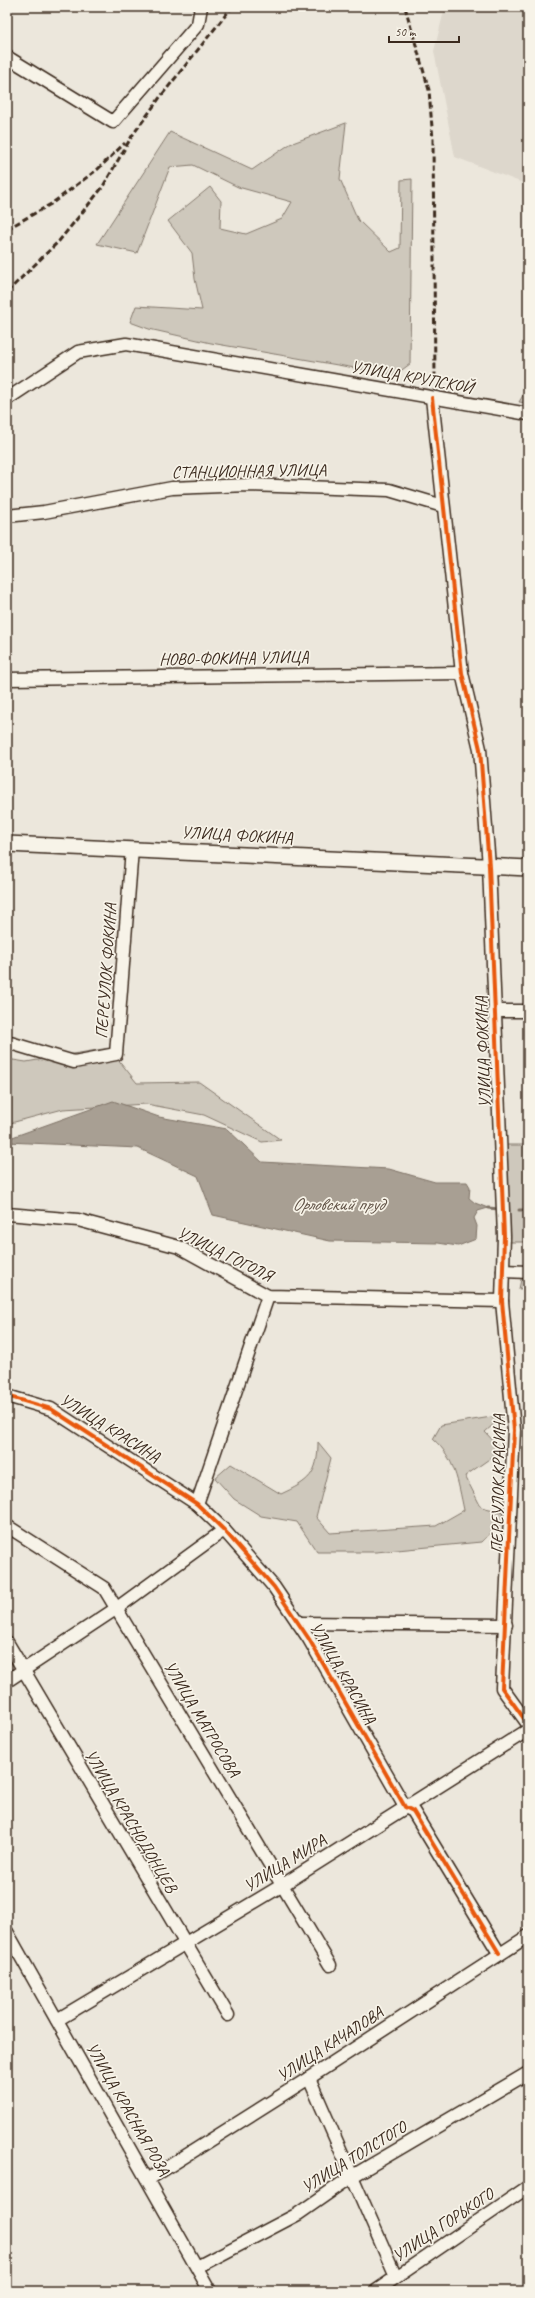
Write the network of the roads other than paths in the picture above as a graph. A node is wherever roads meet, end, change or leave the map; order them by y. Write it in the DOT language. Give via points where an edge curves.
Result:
graph roads {
  1 [pos="201,7"];
  2 [pos="7,57"];
  3 [pos="432,398"];
  4 [pos="7,399"];
  5 [pos="528,414"];
  6 [pos="443,506"];
  7 [pos="7,516"];
  8 [pos="462,673"];
  9 [pos="7,679"];
  10 [pos="7,844"];
  11 [pos="132,849"];
  12 [pos="489,866"];
  13 [pos="528,868"];
  14 [pos="494,1010"];
  15 [pos="528,1012"];
  16 [pos="7,1042"];
  17 [pos="7,1214"];
  18 [pos="504,1236"];
  19 [pos="503,1271"];
  20 [pos="528,1272"];
  21 [pos="268,1296"];
  22 [pos="502,1301"];
  23 [pos="7,1396"];
  24 [pos="197,1504"];
  25 [pos="7,1526"];
  26 [pos="224,1530"];
  27 [pos="117,1608"];
  28 [pos="298,1623"];
  29 [pos="506,1625"];
  30 [pos="7,1642"];
  31 [pos="23,1671"];
  32 [pos="7,1681"];
  33 [pos="528,1724"];
  34 [pos="528,1730"];
  35 [pos="406,1807"];
  36 [pos="281,1886"];
  37 [pos="7,1932"];
  38 [pos="528,1936"];
  39 [pos="184,1944"];
  40 [pos="11,1946"];
  41 [pos="499,1953"];
  42 [pos="330,1965"];
  43 [pos="228,2015"];
  44 [pos="57,2020"];
  45 [pos="528,2073"];
  46 [pos="309,2078"];
  47 [pos="350,2177"];
  48 [pos="148,2179"];
  49 [pos="528,2187"];
  50 [pos="197,2267"];
  51 [pos="396,2277"];
  52 [pos="210,2291"];
  53 [pos="376,2291"];
  1 -- 2 [label="street" via="198,24 114,122"];
  3 -- 4 [label="street, УЛИЦА КРУПСКОЙ" via="126,344 78,352"];
  3 -- 5 [label="street, УЛИЦА КРУПСКОЙ"];
  3 -- 6 [label="street"];
  6 -- 7 [label="street, СТАНЦИОННАЯ УЛИЦА" via="389,490 248,485 172,488 44,512"];
  6 -- 8 [label="street"];
  8 -- 9 [label="street, НОВО-ФОКИНА УЛИЦА"];
  8 -- 12 [label="street" via="480,749"];
  10 -- 11 [label="main road, УЛИЦА ФОКИНА"];
  11 -- 12 [label="main road, УЛИЦА ФОКИНА"];
  11 -- 16 [label="street, ПЕРЕУЛОК ФОКИНА" via="116,1054 74,1062"];
  12 -- 13 [label="main road, УЛИЦА ФОКИНА"];
  12 -- 14 [label="street, УЛИЦА ФОКИНА"];
  14 -- 15 [label="street"];
  14 -- 18 [label="street, УЛИЦА ФОКИНА"];
  17 -- 21 [label="street, УЛИЦА ГОГОЛЯ" via="78,1220 179,1247"];
  18 -- 19 [label="street, ПЕРЕУЛОК КРАСИНА"];
  19 -- 20 [label="street"];
  19 -- 22 [label="street, ПЕРЕУЛОК КРАСИНА"];
  21 -- 22 [label="street, УЛИЦА ГОГОЛЯ"];
  21 -- 24 [label="street"];
  22 -- 29 [label="street, ПЕРЕУЛОК КРАСИНА" via="514,1430"];
  23 -- 24 [label="street, УЛИЦА КРАСИНА" via="51,1409"];
  24 -- 26 [label="street, УЛИЦА КРАСИНА"];
  25 -- 27 [label="street, УЛИЦА МАТРОСОВА" via="104,1588"];
  26 -- 27 [label="street"];
  26 -- 28 [label="street, УЛИЦА КРАСИНА" via="274,1587"];
  27 -- 31 [label="street"];
  27 -- 36 [label="street, УЛИЦА МАТРОСОВА"];
  28 -- 29 [label="street"];
  28 -- 35 [label="street, УЛИЦА КРАСИНА"];
  29 -- 33 [label="street, ПЕРЕУЛОК КРАСИНА" via="502,1688"];
  30 -- 31 [label="street, УЛИЦА КРАСНОДОНЦЕВ"];
  31 -- 32 [label="street"];
  31 -- 39 [label="street, УЛИЦА КРАСНОДОНЦЕВ"];
  34 -- 35 [label="street, УЛИЦА МИРА"];
  35 -- 36 [label="street, УЛИЦА МИРА"];
  35 -- 41 [label="street, УЛИЦА КРАСИНА" via="413,1812"];
  36 -- 39 [label="street, УЛИЦА МИРА"];
  36 -- 42 [label="street, УЛИЦА МАТРОСОВА"];
  37 -- 40 [label="street, УЛИЦА КРАСНАЯ РОЗА"];
  38 -- 41 [label="street, УЛИЦА КАЧАЛОВА"];
  39 -- 43 [label="street, УЛИЦА КРАСНОДОНЦЕВ"];
  39 -- 44 [label="street, УЛИЦА МИРА"];
  40 -- 44 [label="street, УЛИЦА КРАСНАЯ РОЗА"];
  41 -- 46 [label="street, УЛИЦА КАЧАЛОВА"];
  44 -- 48 [label="street, УЛИЦА КРАСНАЯ РОЗА"];
  45 -- 47 [label="street, УЛИЦА ТОЛСТОГО"];
  46 -- 47 [label="street"];
  46 -- 48 [label="street, УЛИЦА КАЧАЛОВА"];
  47 -- 50 [label="street, УЛИЦА ТОЛСТОГО" via="298,2214"];
  47 -- 51 [label="street"];
  48 -- 50 [label="street, УЛИЦА КРАСНАЯ РОЗА"];
  49 -- 51 [label="street, УЛИЦА ГОРЬКОГО"];
  50 -- 52 [label="street, УЛИЦА КРАСНАЯ РОЗА"];
  51 -- 53 [label="street, УЛИЦА ГОРЬКОГО"];
}
